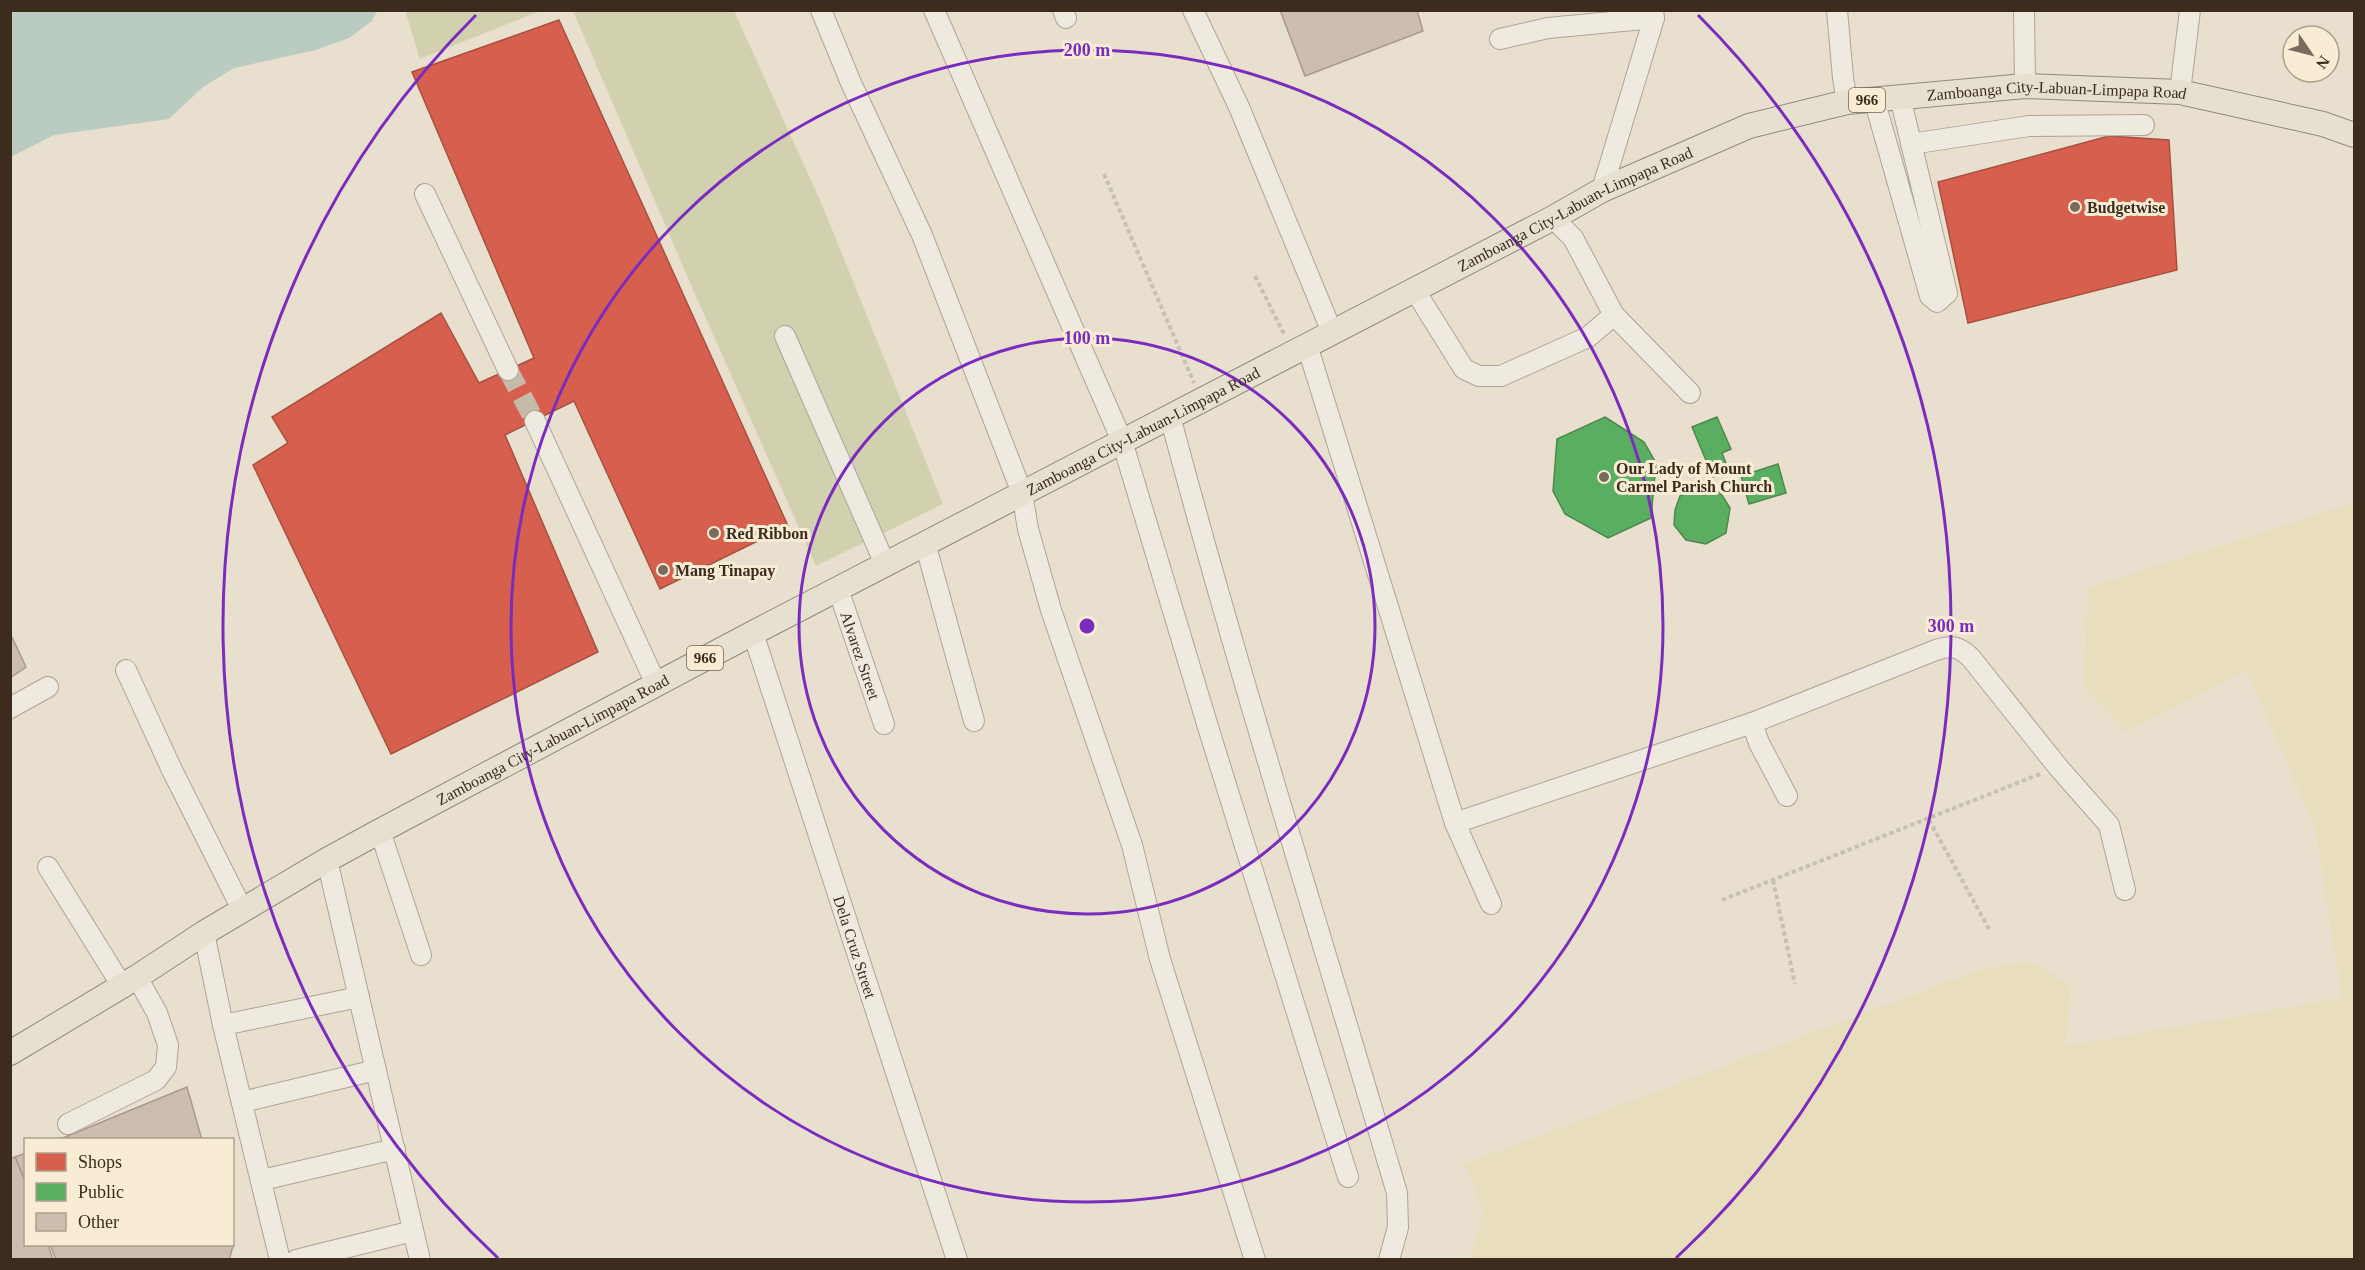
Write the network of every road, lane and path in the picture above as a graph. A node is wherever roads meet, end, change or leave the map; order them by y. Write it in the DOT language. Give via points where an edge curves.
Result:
graph roads {
  1 [pos="821,10"];
  2 [pos="934,10"];
  3 [pos="1192,10"];
  4 [pos="1837,10"];
  5 [pos="2024,10"];
  6 [pos="2190,10"];
  7 [pos="1654,14"];
  8 [pos="1500,39"];
  9 [pos="2025,86"];
  10 [pos="2180,92"];
  11 [pos="1900,97"];
  12 [pos="1874,99"];
  13 [pos="1847,102"];
  14 [pos="2144,125"];
  15 [pos="2355,135"];
  16 [pos="1911,144"];
  17 [pos="1104,174"];
  18 [pos="1602,190"];
  19 [pos="425,194"];
  20 [pos="1553,218"];
  21 [pos="1255,276"];
  22 [pos="1414,289"];
  23 [pos="1614,315"];
  24 [pos="1332,332"];
  25 [pos="784,336"];
  26 [pos="1300,349"];
  27 [pos="508,370"];
  28 [pos="1690,393"];
  29 [pos="1201,400"];
  30 [pos="1170,416"];
  31 [pos="535,421"];
  32 [pos="1122,441"];
  33 [pos="1022,493"];
  34 [pos="925,543"];
  35 [pos="885,564"];
  36 [pos="838,589"];
  37 [pos="753,633"];
  38 [pos="126,670"];
  39 [pos="656,684"];
  40 [pos="48,687"];
  41 [pos="10,708"];
  42 [pos="974,722"];
  43 [pos="1752,723"];
  44 [pos="884,724"];
  45 [pos="2058,767"];
  46 [pos="1787,796"];
  47 [pos="1929,820"];
  48 [pos="1455,823"];
  49 [pos="380,831"];
  50 [pos="327,860"];
  51 [pos="48,867"];
  52 [pos="1773,880"];
  53 [pos="2126,890"];
  54 [pos="1722,900"];
  55 [pos="1491,904"];
  56 [pos="243,911"];
  57 [pos="1989,929"];
  58 [pos="204,933"];
  59 [pos="421,955"];
  60 [pos="130,981"];
  61 [pos="1795,984"];
  62 [pos="358,997"];
  63 [pos="223,1025"];
  64 [pos="10,1053"];
  65 [pos="376,1070"];
  66 [pos="242,1102"];
  67 [pos="68,1124"];
  68 [pos="395,1149"];
  69 [pos="1348,1177"];
  70 [pos="262,1180"];
  71 [pos="413,1231"];
  72 [pos="280,1260"];
  73 [pos="296,1260"];
  74 [pos="420,1260"];
  75 [pos="957,1260"];
  76 [pos="1256,1260"];
  77 [pos="1389,1260"];
  1 -- 33 [label="street" via="922,235"];
  2 -- 32 [label="street"];
  3 -- 24 [label="street" via="1239,107"];
  4 -- 13 [label="street"];
  5 -- 9 [label="street"];
  6 -- 10 [label="street"];
  7 -- 8 [label="street" via="1548,28"];
  7 -- 18 [label="street"];
  9 -- 10 [label="main road, Zamboanga City-Labuan-Limpapa Road / 966"];
  9 -- 11 [label="main road, Zamboanga City-Labuan-Limpapa Road / 966"];
  10 -- 15 [label="main road, Zamboanga City-Labuan-Limpapa Road / 966" via="2323,124"];
  11 -- 12 [label="main road, Zamboanga City-Labuan-Limpapa Road / 966"];
  11 -- 16 [label="street"];
  12 -- 13 [label="main road, Zamboanga City-Labuan-Limpapa Road / 966"];
  12 -- 16 [label="street" via="1930,296 1937,302 1947,293"];
  13 -- 18 [label="main road, Zamboanga City-Labuan-Limpapa Road / 966" via="1749,126"];
  14 -- 16 [label="street" via="2029,126"];
  17 -- 29 [label="path"];
  18 -- 20 [label="main road, Zamboanga City-Labuan-Limpapa Road / 966"];
  19 -- 27 [label="street"];
  20 -- 22 [label="main road, Zamboanga City-Labuan-Limpapa Road / 966"];
  20 -- 23 [label="street" via="1573,238"];
  21 -- 26 [label="path"];
  22 -- 23 [label="street" via="1464,369 1479,376 1501,376 1588,338"];
  22 -- 24 [label="main road, Zamboanga City-Labuan-Limpapa Road / 966"];
  23 -- 28 [label="street"];
  24 -- 26 [label="main road, Zamboanga City-Labuan-Limpapa Road / 966"];
  25 -- 35 [label="street"];
  26 -- 29 [label="main road, Zamboanga City-Labuan-Limpapa Road / 966"];
  26 -- 48 [label="street"];
  29 -- 30 [label="main road, Zamboanga City-Labuan-Limpapa Road / 966"];
  30 -- 32 [label="main road, Zamboanga City-Labuan-Limpapa Road / 966"];
  30 -- 77 [label="street" via="1211,572 1397,1194 1398,1227"];
  31 -- 39 [label="street"];
  32 -- 33 [label="main road, Zamboanga City-Labuan-Limpapa Road / 966"];
  32 -- 69 [label="street"];
  33 -- 34 [label="main road, Zamboanga City-Labuan-Limpapa Road / 966"];
  33 -- 76 [label="street" via="1028,530 1052,610 1132,846 1160,959"];
  34 -- 35 [label="main road, Zamboanga City-Labuan-Limpapa Road / 966"];
  34 -- 42 [label="street"];
  35 -- 36 [label="main road, Zamboanga City-Labuan-Limpapa Road / 966"];
  36 -- 37 [label="main road, Zamboanga City-Labuan-Limpapa Road / 966"];
  36 -- 44 [label="street, Alvarez Street"];
  37 -- 39 [label="main road, Zamboanga City-Labuan-Limpapa Road / 966"];
  37 -- 75 [label="street, Dela Cruz Street"];
  38 -- 56 [label="street"];
  39 -- 49 [label="main road, Zamboanga City-Labuan-Limpapa Road / 966"];
  40 -- 41 [label="street"];
  43 -- 45 [label="street" via="1952,646 1971,658"];
  43 -- 46 [label="street"];
  43 -- 48 [label="street"];
  45 -- 47 [label="path"];
  45 -- 53 [label="street" via="2109,825"];
  47 -- 52 [label="path"];
  47 -- 57 [label="path"];
  48 -- 55 [label="street"];
  49 -- 50 [label="main road, Zamboanga City-Labuan-Limpapa Road / 966"];
  49 -- 59 [label="street"];
  50 -- 56 [label="main road, Zamboanga City-Labuan-Limpapa Road / 966"];
  50 -- 62 [label="street"];
  51 -- 60 [label="street"];
  52 -- 54 [label="path"];
  52 -- 61 [label="path"];
  56 -- 58 [label="main road, Zamboanga City-Labuan-Limpapa Road / 966"];
  58 -- 60 [label="main road, Zamboanga City-Labuan-Limpapa Road / 966"];
  58 -- 63 [label="street"];
  60 -- 64 [label="main road, Zamboanga City-Labuan-Limpapa Road / 966"];
  60 -- 67 [label="street" via="157,1013 168,1045 166,1067 156,1080"];
  62 -- 63 [label="street"];
  62 -- 65 [label="street"];
  63 -- 66 [label="street"];
  65 -- 66 [label="street"];
  65 -- 68 [label="street"];
  66 -- 70 [label="street"];
  68 -- 70 [label="street"];
  68 -- 71 [label="street"];
  70 -- 72 [label="street"];
  71 -- 73 [label="street"];
  71 -- 74 [label="street"];
}
